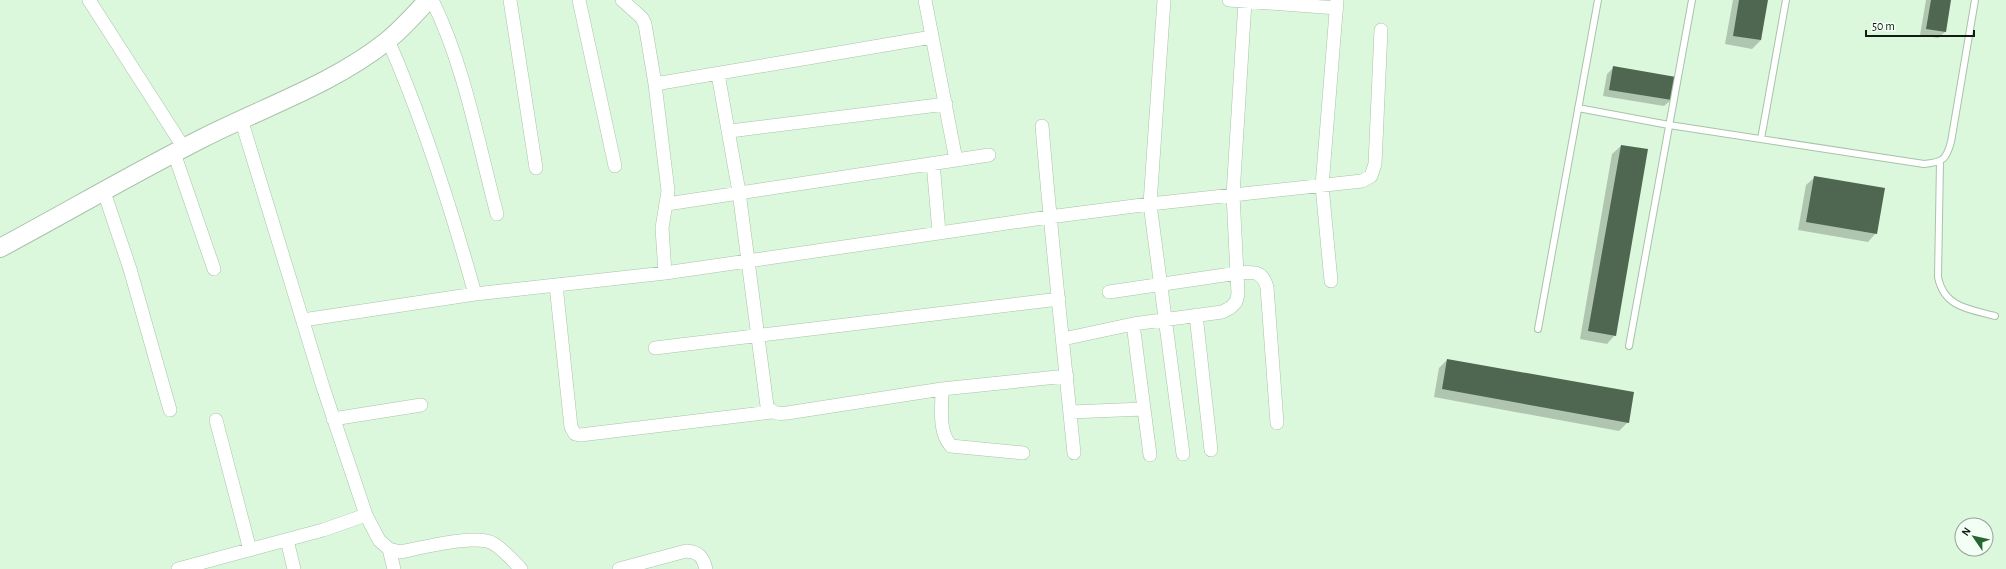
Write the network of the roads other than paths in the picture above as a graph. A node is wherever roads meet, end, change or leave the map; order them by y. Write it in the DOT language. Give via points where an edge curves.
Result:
graph roads {
  1 [pos="89,0"];
  2 [pos="428,0"];
  3 [pos="432,0"];
  4 [pos="510,0"];
  5 [pos="578,0"];
  6 [pos="622,0"];
  7 [pos="925,0"];
  8 [pos="1164,0"];
  9 [pos="1229,0"];
  10 [pos="1598,0"];
  11 [pos="1692,0"];
  12 [pos="1786,0"];
  13 [pos="1975,0"];
  14 [pos="1245,1"];
  15 [pos="1287,2"];
  16 [pos="1337,4"];
  17 [pos="1381,30"];
  18 [pos="932,37"];
  19 [pos="388,40"];
  20 [pos="718,74"];
  21 [pos="655,84"];
  22 [pos="946,104"];
  23 [pos="1578,108"];
  24 [pos="241,119"];
  25 [pos="1669,125"];
  26 [pos="1042,126"];
  27 [pos="730,131"];
  28 [pos="1761,139"];
  29 [pos="179,151"];
  30 [pos="989,155"];
  31 [pos="956,160"];
  32 [pos="1940,162"];
  33 [pos="933,163"];
  34 [pos="615,166"];
  35 [pos="536,168"];
  36 [pos="1322,186"];
  37 [pos="104,192"];
  38 [pos="740,192"];
  39 [pos="1233,196"];
  40 [pos="667,204"];
  41 [pos="1150,204"];
  42 [pos="497,214"];
  43 [pos="1049,217"];
  44 [pos="939,232"];
  45 [pos="0,248"];
  46 [pos="749,260"];
  47 [pos="214,269"];
  48 [pos="665,273"];
  49 [pos="1238,273"];
  50 [pos="1331,281"];
  51 [pos="556,285"];
  52 [pos="1161,285"];
  53 [pos="1109,292"];
  54 [pos="475,294"];
  55 [pos="1059,299"];
  56 [pos="1196,315"];
  57 [pos="1995,316"];
  58 [pos="303,320"];
  59 [pos="1166,320"];
  60 [pos="1133,324"];
  61 [pos="1538,329"];
  62 [pos="758,336"];
  63 [pos="1063,338"];
  64 [pos="1629,346"];
  65 [pos="655,348"];
  66 [pos="1067,376"];
  67 [pos="942,390"];
  68 [pos="421,405"];
  69 [pos="1144,409"];
  70 [pos="170,410"];
  71 [pos="771,412"];
  72 [pos="1070,412"];
  73 [pos="333,418"];
  74 [pos="216,420"];
  75 [pos="1277,423"];
  76 [pos="1210,450"];
  77 [pos="1023,453"];
  78 [pos="1074,453"];
  79 [pos="1183,454"];
  80 [pos="1150,455"];
  81 [pos="366,515"];
  82 [pos="287,540"];
  83 [pos="389,549"];
  84 [pos="250,550"];
  85 [pos="647,565"];
  86 [pos="178,569"];
  87 [pos="294,569"];
  88 [pos="394,569"];
  89 [pos="521,569"];
  90 [pos="619,569"];
  91 [pos="706,569"];
  1 -- 29 [label="street"];
  2 -- 19 [label="street"];
  3 -- 42 [label="street" via="445,26 458,64"];
  4 -- 35 [label="street"];
  5 -- 34 [label="street"];
  6 -- 21 [label="street" via="645,24"];
  7 -- 18 [label="street"];
  8 -- 41 [label="street"];
  9 -- 14 [label="street"];
  10 -- 23 [label="lane"];
  11 -- 25 [label="lane"];
  12 -- 28 [label="lane"];
  13 -- 32 [label="lane" via="1951,142 1948,155"];
  14 -- 15 [label="street"];
  14 -- 39 [label="street"];
  15 -- 16 [label="street"];
  16 -- 36 [label="street"];
  17 -- 36 [label="street" via="1375,164 1370,176 1362,181"];
  18 -- 20 [label="street"];
  18 -- 22 [label="street"];
  19 -- 24 [label="street" via="330,78"];
  19 -- 54 [label="street" via="411,93 456,226"];
  20 -- 21 [label="street"];
  20 -- 27 [label="street"];
  21 -- 40 [label="street" via="668,191"];
  22 -- 27 [label="street"];
  22 -- 31 [label="street"];
  23 -- 25 [label="lane"];
  23 -- 61 [label="lane"];
  24 -- 29 [label="street"];
  24 -- 58 [label="street"];
  25 -- 28 [label="lane"];
  25 -- 64 [label="lane"];
  26 -- 43 [label="street"];
  27 -- 38 [label="street"];
  28 -- 32 [label="lane" via="1924,164"];
  29 -- 37 [label="street"];
  29 -- 47 [label="street"];
  30 -- 31 [label="street"];
  31 -- 33 [label="street"];
  32 -- 57 [label="lane" via="1940,284 1950,300 1959,306"];
  33 -- 38 [label="street"];
  33 -- 44 [label="street"];
  36 -- 39 [label="street"];
  36 -- 50 [label="street"];
  37 -- 45 [label="street"];
  37 -- 70 [label="street" via="130,269"];
  38 -- 40 [label="street"];
  38 -- 46 [label="street"];
  39 -- 41 [label="street"];
  39 -- 49 [label="street"];
  40 -- 48 [label="street" via="662,228"];
  41 -- 43 [label="street"];
  41 -- 52 [label="street"];
  43 -- 44 [label="street"];
  43 -- 55 [label="street"];
  44 -- 46 [label="street"];
  46 -- 48 [label="street"];
  46 -- 62 [label="street"];
  48 -- 51 [label="street"];
  49 -- 52 [label="street"];
  49 -- 56 [label="street" via="1236,302 1222,312"];
  49 -- 75 [label="street" via="1260,273 1265,279"];
  51 -- 54 [label="street"];
  51 -- 71 [label="street" via="571,427 575,434"];
  52 -- 53 [label="street"];
  52 -- 59 [label="street"];
  54 -- 58 [label="street"];
  55 -- 62 [label="street"];
  55 -- 63 [label="street"];
  56 -- 59 [label="street"];
  56 -- 76 [label="street"];
  58 -- 73 [label="street"];
  59 -- 60 [label="street"];
  59 -- 79 [label="street"];
  60 -- 63 [label="street"];
  60 -- 69 [label="street"];
  62 -- 65 [label="street"];
  62 -- 71 [label="street" via="767,406"];
  63 -- 66 [label="street"];
  66 -- 67 [label="street"];
  66 -- 72 [label="street"];
  67 -- 71 [label="street" via="787,413"];
  67 -- 77 [label="street" via="943,429 951,446"];
  68 -- 73 [label="street"];
  69 -- 72 [label="street"];
  69 -- 80 [label="street"];
  72 -- 78 [label="street"];
  73 -- 81 [label="street"];
  74 -- 84 [label="street"];
  81 -- 82 [label="street"];
  81 -- 83 [label="street" via="378,540"];
  82 -- 84 [label="street"];
  82 -- 87 [label="street"];
  83 -- 88 [label="street"];
  83 -- 89 [label="street" via="400,552 471,539 484,540 494,543"];
  84 -- 86 [label="street"];
  85 -- 90 [label="street"];
  85 -- 91 [label="street" via="686,551 694,552 703,559"];
}
